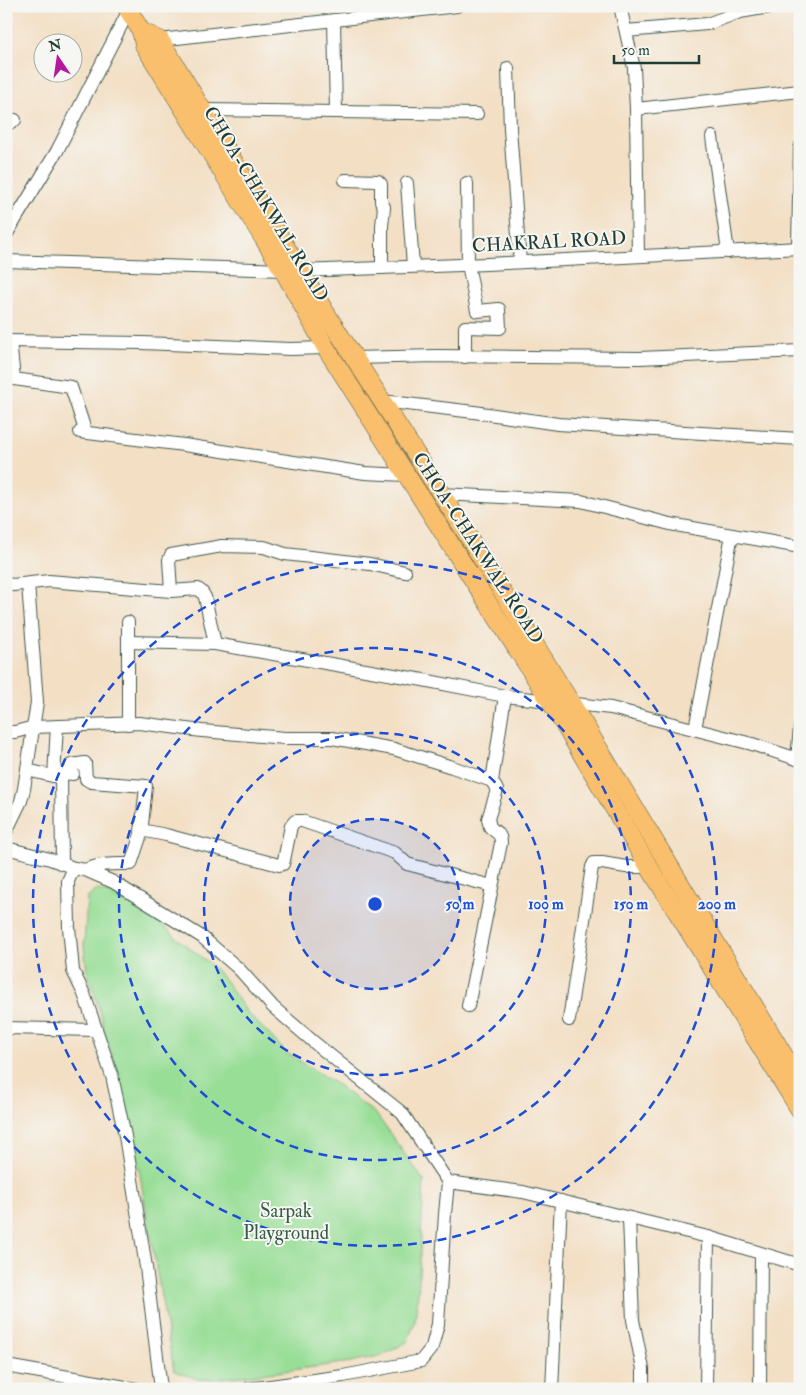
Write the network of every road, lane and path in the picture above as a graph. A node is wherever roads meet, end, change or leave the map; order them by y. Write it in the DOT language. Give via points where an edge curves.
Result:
graph roads {
  1 [pos="457,6"];
  2 [pos="620,6"];
  3 [pos="776,6"];
  4 [pos="128,8"];
  5 [pos="334,20"];
  6 [pos="141,31"];
  7 [pos="626,31"];
  8 [pos="160,40"];
  9 [pos="508,68"];
  10 [pos="800,90"];
  11 [pos="636,109"];
  12 [pos="203,110"];
  13 [pos="336,112"];
  14 [pos="478,114"];
  15 [pos="712,136"];
  16 [pos="800,147"];
  17 [pos="345,180"];
  18 [pos="407,183"];
  19 [pos="467,183"];
  20 [pos="6,235"];
  21 [pos="799,248"];
  22 [pos="728,252"];
  23 [pos="638,256"];
  24 [pos="6,262"];
  25 [pos="520,262"];
  26 [pos="468,264"];
  27 [pos="413,266"];
  28 [pos="382,268"];
  29 [pos="292,270"];
  30 [pos="8,341"];
  31 [pos="326,348"];
  32 [pos="800,351"];
  33 [pos="465,356"];
  34 [pos="354,358"];
  35 [pos="382,401"];
  36 [pos="800,439"];
  37 [pos="405,474"];
  38 [pos="441,494"];
  39 [pos="732,535"];
  40 [pos="800,547"];
  41 [pos="405,572"];
  42 [pos="6,584"];
  43 [pos="28,584"];
  44 [pos="171,591"];
  45 [pos="128,622"];
  46 [pos="128,642"];
  47 [pos="215,644"];
  48 [pos="505,696"];
  49 [pos="550,701"];
  50 [pos="571,704"];
  51 [pos="128,724"];
  52 [pos="57,726"];
  53 [pos="34,727"];
  54 [pos="800,728"];
  55 [pos="694,729"];
  56 [pos="6,732"];
  57 [pos="798,759"];
  58 [pos="27,770"];
  59 [pos="57,777"];
  60 [pos="492,781"];
  61 [pos="141,830"];
  62 [pos="6,832"];
  63 [pos="6,848"];
  64 [pos="649,867"];
  65 [pos="74,868"];
  66 [pos="492,886"];
  67 [pos="468,1006"];
  68 [pos="569,1020"];
  69 [pos="6,1028"];
  70 [pos="96,1030"];
  71 [pos="800,1082"];
  72 [pos="800,1110"];
  73 [pos="448,1182"];
  74 [pos="561,1201"];
  75 [pos="629,1218"];
  76 [pos="708,1238"];
  77 [pos="760,1254"];
  78 [pos="800,1266"];
  79 [pos="6,1366"];
  80 [pos="308,1385"];
  81 [pos="137,1389"];
  82 [pos="161,1389"];
  83 [pos="248,1389"];
  84 [pos="552,1389"];
  85 [pos="644,1389"];
  86 [pos="706,1389"];
  87 [pos="760,1389"];
  1 -- 5 [label="street"];
  2 -- 7 [label="street"];
  3 -- 7 [label="street" via="740,12 707,24"];
  4 -- 6 [label="highway, CHOA-CHAKWAL ROAD"];
  4 -- 20 [label="street" via="57,151"];
  5 -- 8 [label="street"];
  5 -- 13 [label="street"];
  6 -- 8 [label="highway"];
  6 -- 29 [label="highway, CHOA-CHAKWAL ROAD" via="144,45"];
  7 -- 11 [label="street" via="634,68"];
  8 -- 12 [label="highway"];
  9 -- 25 [label="street"];
  10 -- 11 [label="street"];
  11 -- 23 [label="street"];
  12 -- 13 [label="street"];
  12 -- 29 [label="highway"];
  13 -- 14 [label="street"];
  15 -- 22 [label="street"];
  16 -- 21 [label="street"];
  17 -- 28 [label="street" via="371,180 381,184 384,207"];
  18 -- 27 [label="street"];
  19 -- 26 [label="street"];
  21 -- 22 [label="street, CHAKRAL ROAD"];
  22 -- 23 [label="street, CHAKRAL ROAD"];
  23 -- 25 [label="street, CHAKRAL ROAD"];
  24 -- 29 [label="street, CHAKRAL ROAD"];
  25 -- 26 [label="street, CHAKRAL ROAD"];
  26 -- 27 [label="street, CHAKRAL ROAD"];
  26 -- 33 [label="street" via="477,311 499,309 500,328 466,327"];
  27 -- 28 [label="street, CHAKRAL ROAD"];
  28 -- 29 [label="street, CHAKRAL ROAD"];
  29 -- 31 [label="highway, CHOA-CHAKWAL ROAD"];
  29 -- 34 [label="highway"];
  30 -- 31 [label="street"];
  30 -- 37 [label="street" via="14,379 71,387 83,433 365,473"];
  31 -- 37 [label="highway, CHOA-CHAKWAL ROAD"];
  32 -- 33 [label="street" via="640,358"];
  33 -- 34 [label="street"];
  34 -- 35 [label="highway"];
  35 -- 36 [label="street" via="558,424"];
  35 -- 38 [label="highway"];
  37 -- 49 [label="highway, CHOA-CHAKWAL ROAD"];
  38 -- 39 [label="street" via="581,501 670,524"];
  38 -- 50 [label="highway"];
  39 -- 40 [label="street"];
  39 -- 55 [label="street"];
  41 -- 44 [label="street" via="370,564 285,554 264,547 222,546 171,555"];
  42 -- 43 [label="street"];
  43 -- 44 [label="street" via="49,581"];
  43 -- 53 [label="street" via="37,702"];
  44 -- 47 [label="street" via="198,589 202,592"];
  45 -- 46 [label="street"];
  46 -- 47 [label="street"];
  46 -- 51 [label="street"];
  47 -- 48 [label="street"];
  48 -- 49 [label="street"];
  48 -- 60 [label="street"];
  49 -- 50 [label="street"];
  49 -- 64 [label="highway, CHOA-CHAKWAL ROAD"];
  50 -- 55 [label="street" via="611,708"];
  50 -- 71 [label="highway"];
  51 -- 52 [label="street"];
  51 -- 60 [label="street" via="285,738 332,738 394,749"];
  52 -- 53 [label="street"];
  52 -- 59 [label="street"];
  53 -- 56 [label="street"];
  53 -- 58 [label="street"];
  54 -- 57 [label="street"];
  55 -- 57 [label="street"];
  58 -- 59 [label="street"];
  58 -- 62 [label="street" via="21,801"];
  59 -- 61 [label="street" via="61,773 73,774 71,765 85,763 86,779 91,782 146,786"];
  59 -- 65 [label="street"];
  60 -- 66 [label="street" via="496,790 488,819 501,838"];
  61 -- 65 [label="street" via="131,864"];
  61 -- 66 [label="street" via="279,865 283,864 291,826 295,821 302,821 395,854 407,864"];
  63 -- 65 [label="street"];
  64 -- 68 [label="street" via="594,863"];
  64 -- 72 [label="highway, CHOA-CHAKWAL ROAD"];
  65 -- 70 [label="street" via="68,881 73,971"];
  65 -- 73 [label="street" via="113,882 202,937 239,969 273,1007 402,1113"];
  66 -- 67 [label="street"];
  69 -- 70 [label="street"];
  70 -- 82 [label="street" via="112,1076 126,1136"];
  73 -- 74 [label="street" via="523,1192"];
  73 -- 80 [label="street" via="438,1324 432,1347 421,1361"];
  74 -- 75 [label="street"];
  74 -- 84 [label="street"];
  75 -- 76 [label="street"];
  75 -- 85 [label="street" via="634,1320"];
  76 -- 77 [label="street"];
  76 -- 86 [label="street"];
  77 -- 78 [label="street"];
  77 -- 87 [label="street"];
  79 -- 81 [label="street"];
  80 -- 83 [label="street"];
}
